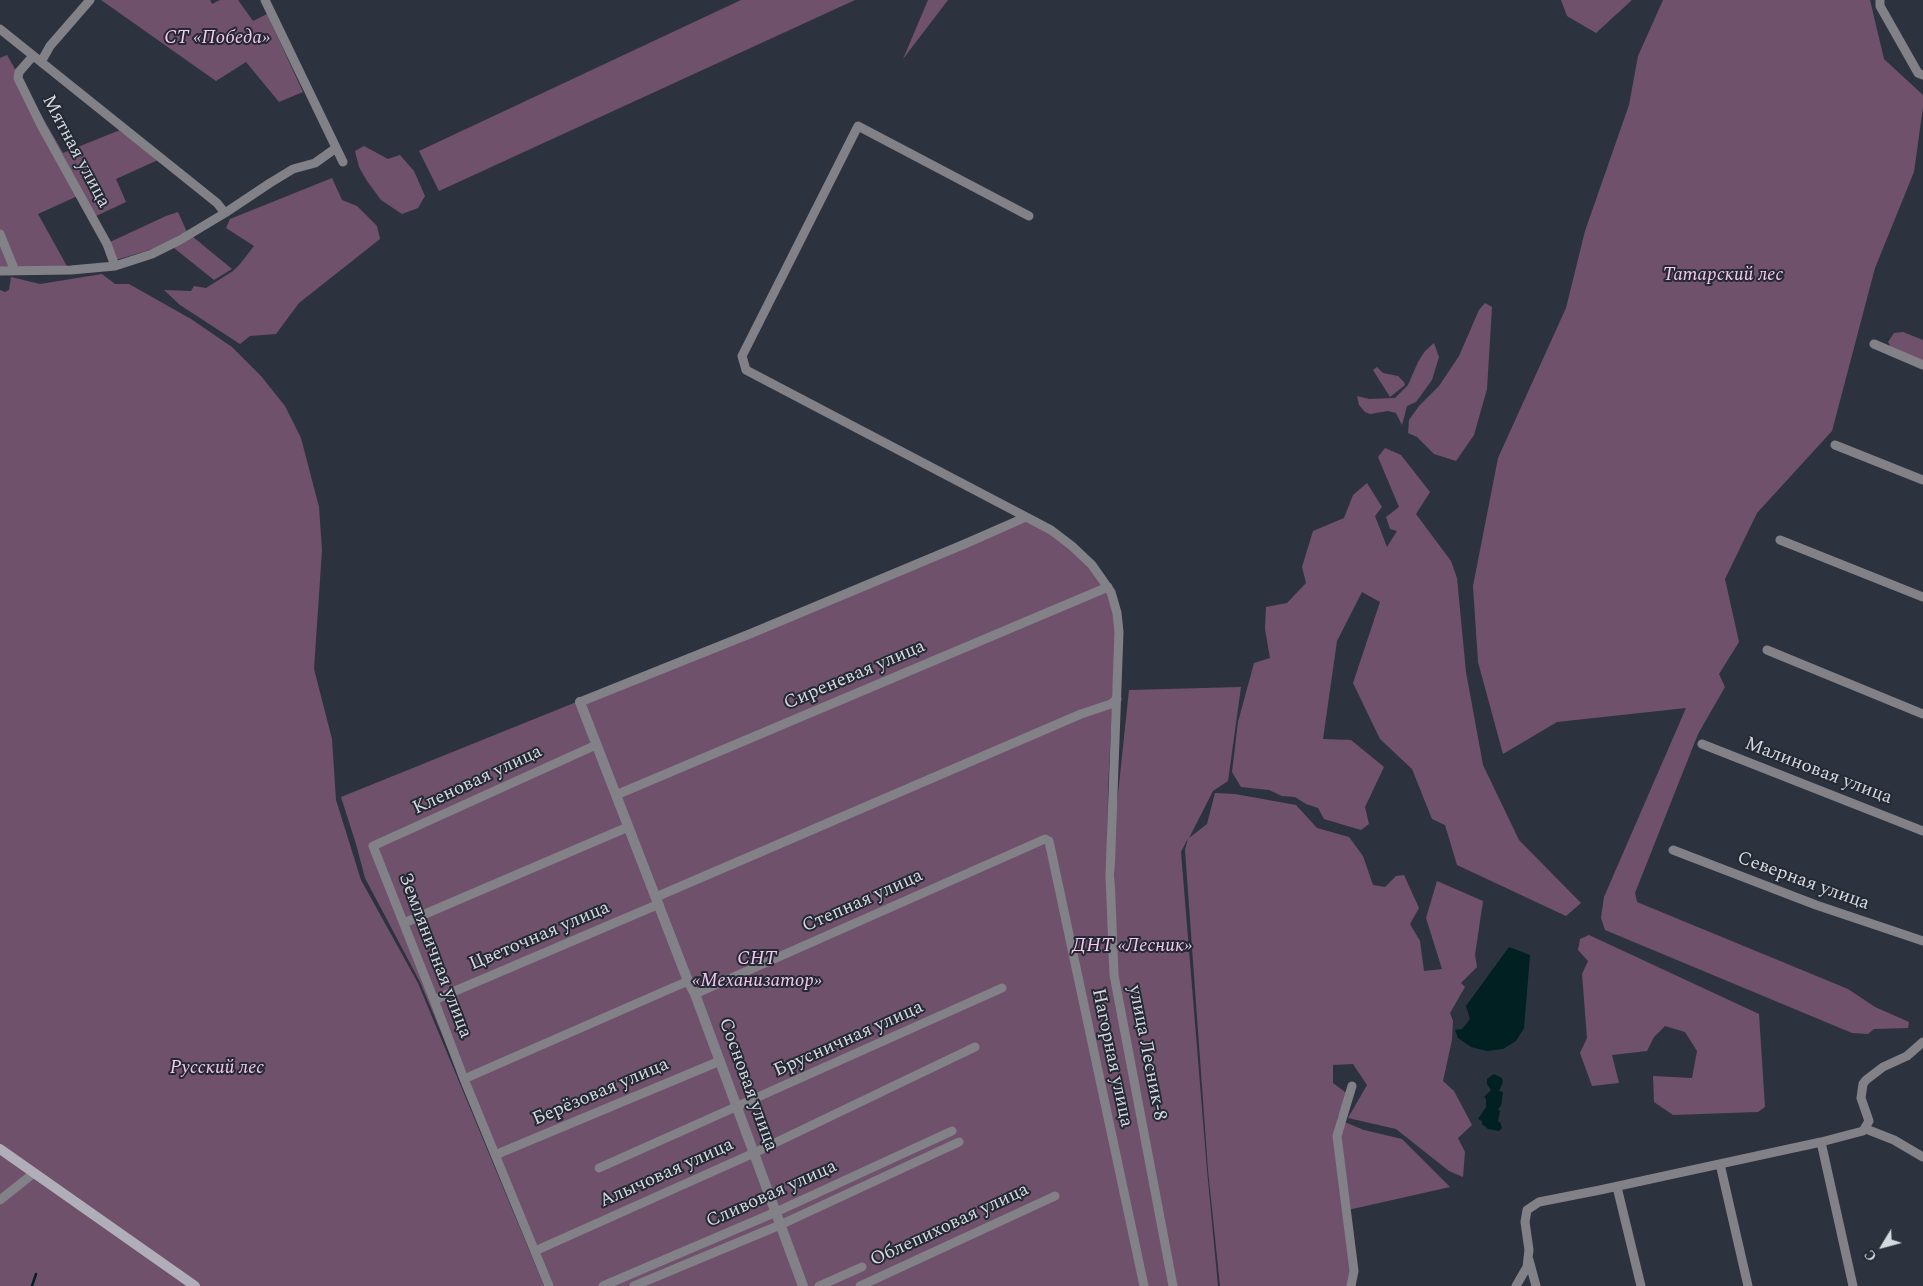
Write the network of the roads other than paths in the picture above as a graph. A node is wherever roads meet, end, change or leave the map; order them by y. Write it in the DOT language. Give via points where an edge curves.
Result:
graph roads {
  1 [pos="90,0"];
  2 [pos="265,0"];
  3 [pos="1880,0"];
  4 [pos="0,30"];
  5 [pos="33,56"];
  6 [pos="41,62"];
  7 [pos="1923,75"];
  8 [pos="336,148"];
  9 [pos="343,162"];
  10 [pos="225,213"];
  11 [pos="1029,216"];
  12 [pos="0,234"];
  13 [pos="115,266"];
  14 [pos="0,271"];
  15 [pos="15,271"];
  16 [pos="1874,344"];
  17 [pos="1923,365"];
  18 [pos="1835,444"];
  19 [pos="1923,480"];
  20 [pos="1026,517"];
  21 [pos="1780,540"];
  22 [pos="1108,587"];
  23 [pos="1923,597"];
  24 [pos="1767,650"];
  25 [pos="1117,699"];
  26 [pos="580,702"];
  27 [pos="1923,714"];
  28 [pos="1702,744"];
  29 [pos="596,745"];
  30 [pos="616,795"];
  31 [pos="628,827"];
  32 [pos="1923,831"];
  33 [pos="1045,839"];
  34 [pos="374,846"];
  35 [pos="1673,850"];
  36 [pos="657,901"];
  37 [pos="404,923"];
  38 [pos="1923,941"];
  39 [pos="688,981"];
  40 [pos="1002,988"];
  41 [pos="695,994"];
  42 [pos="434,1000"];
  43 [pos="1923,1042"];
  44 [pos="975,1047"];
  45 [pos="720,1061"];
  46 [pos="464,1079"];
  47 [pos="1352,1086"];
  48 [pos="737,1108"];
  49 [pos="1866,1129"];
  50 [pos="952,1131"];
  51 [pos="959,1142"];
  52 [pos="1821,1142"];
  53 [pos="0,1149"];
  54 [pos="754,1153"];
  55 [pos="495,1155"];
  56 [pos="1923,1157"];
  57 [pos="1720,1164"];
  58 [pos="598,1168"];
  59 [pos="34,1173"];
  60 [pos="1617,1186"];
  61 [pos="1055,1196"];
  62 [pos="0,1200"];
  63 [pos="776,1212"];
  64 [pos="780,1225"];
  65 [pos="535,1251"];
  66 [pos="1528,1258"];
  67 [pos="862,1266"];
  68 [pos="194,1286"];
  69 [pos="549,1286"];
  70 [pos="603,1286"];
  71 [pos="634,1286"];
  72 [pos="803,1286"];
  73 [pos="819,1286"];
  74 [pos="860,1286"];
  75 [pos="1144,1286"];
  76 [pos="1173,1286"];
  77 [pos="1352,1286"];
  78 [pos="1516,1286"];
  79 [pos="1536,1286"];
  80 [pos="1642,1286"];
  81 [pos="1748,1286"];
  82 [pos="1853,1286"];
  1 -- 6 [label="street" via="50,46"];
  2 -- 8 [label="street"];
  3 -- 7 [label="street" via="1880,6 1918,73"];
  4 -- 5 [label="street"];
  5 -- 6 [label="street"];
  5 -- 13 [label="street, Мятная улица" via="19,72 18,78"];
  6 -- 10 [label="street" via="217,203"];
  8 -- 9 [label="street"];
  8 -- 10 [label="street" via="315,163 293,169 270,182"];
  10 -- 13 [label="street" via="152,254"];
  11 -- 20 [label="street, улица Лесник-8" via="858,126 742,356 746,370"];
  12 -- 15 [label="street"];
  13 -- 15 [label="street"];
  14 -- 15 [label="street"];
  16 -- 17 [label="street"];
  18 -- 19 [label="street"];
  20 -- 22 [label="street, улица Лесник-8" via="1072,546"];
  20 -- 26 [label="street"];
  21 -- 23 [label="street"];
  22 -- 25 [label="street, улица Лесник-8" via="1118,613"];
  22 -- 30 [label="street, Сиреневая улица"];
  24 -- 27 [label="street"];
  25 -- 36 [label="street, Цветочная улица"];
  25 -- 76 [label="street, улица Лесник-8" via="1110,875 1114,975"];
  26 -- 29 [label="street, Сосновая улица"];
  28 -- 32 [label="street, Малиновая улица"];
  29 -- 30 [label="street, Сосновая улица"];
  29 -- 34 [label="street, Кленовая улица"];
  30 -- 31 [label="street, Сосновая улица"];
  31 -- 36 [label="street, Сосновая улица"];
  31 -- 37 [label="street"];
  33 -- 41 [label="street, Степная улица"];
  33 -- 75 [label="street, Нагорная улица" via="1052,848"];
  34 -- 37 [label="street, Земляничная улица"];
  35 -- 38 [label="street, Северная улица" via="1816,905"];
  36 -- 39 [label="street, Сосновая улица"];
  36 -- 42 [label="street, Цветочная улица"];
  37 -- 42 [label="street, Земляничная улица"];
  39 -- 41 [label="street, Сосновая улица"];
  39 -- 46 [label="street"];
  40 -- 48 [label="street, Брусничная улица"];
  41 -- 45 [label="street, Сосновая улица"];
  42 -- 46 [label="street, Земляничная улица"];
  43 -- 49 [label="street" via="1863,1084 1862,1098 1868,1121"];
  44 -- 54 [label="street, Алычовая улица"];
  45 -- 48 [label="street, Сосновая улица"];
  45 -- 55 [label="street, Берёзовая улица"];
  46 -- 55 [label="street, Земляничная улица"];
  47 -- 77 [label="street" via="1337,1136 1354,1271"];
  48 -- 54 [label="street, Сосновая улица"];
  48 -- 58 [label="street, Брусничная улица"];
  49 -- 52 [label="street"];
  49 -- 56 [label="street"];
  50 -- 63 [label="street, Сливовая улица"];
  51 -- 64 [label="street"];
  52 -- 57 [label="street"];
  52 -- 82 [label="street"];
  53 -- 59 [label="main road"];
  54 -- 63 [label="street, Сосновая улица"];
  54 -- 65 [label="street, Алычовая улица"];
  55 -- 65 [label="street, Земляничная улица"];
  57 -- 60 [label="street"];
  57 -- 81 [label="street"];
  59 -- 62 [label="street"];
  59 -- 68 [label="main road"];
  60 -- 66 [label="street" via="1539,1202 1526,1210"];
  60 -- 80 [label="street"];
  61 -- 74 [label="street, Облепиховая улица"];
  63 -- 64 [label="street, Сосновая улица"];
  63 -- 70 [label="street, Сливовая улица"];
  64 -- 71 [label="street"];
  64 -- 72 [label="street, Сосновая улица"];
  65 -- 69 [label="street, Земляничная улица"];
  66 -- 78 [label="street" via="1527,1267"];
  66 -- 79 [label="street"];
  67 -- 73 [label="street"];
}
